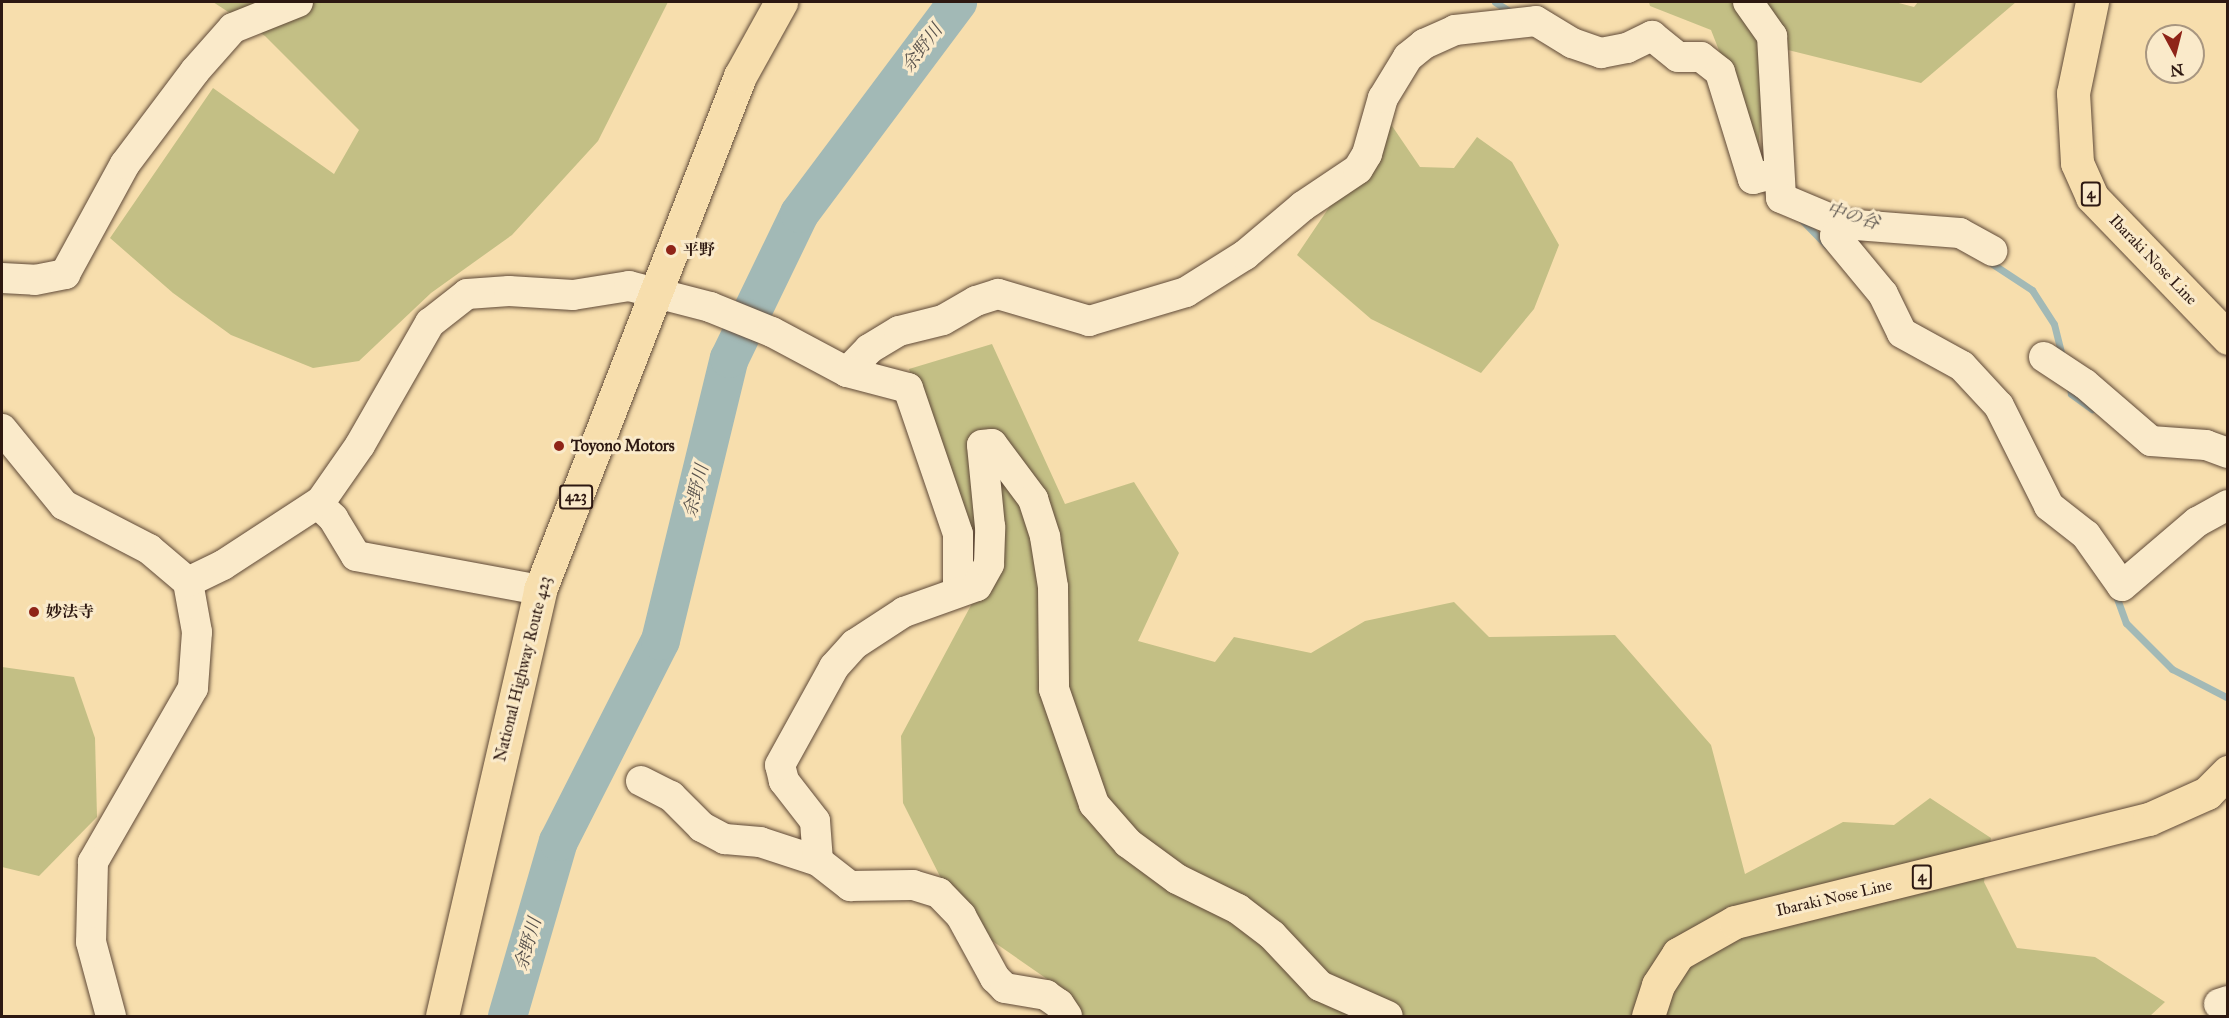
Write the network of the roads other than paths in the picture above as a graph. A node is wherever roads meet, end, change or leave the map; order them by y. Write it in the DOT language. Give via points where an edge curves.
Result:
graph roads {
  1 [pos="298,2"];
  2 [pos="782,2"];
  3 [pos="1748,2"];
  4 [pos="2092,2"];
  5 [pos="1777,173"];
  6 [pos="1843,224"];
  7 [pos="1992,251"];
  8 [pos="2,278"];
  9 [pos="655,290"];
  10 [pos="2228,338"];
  11 [pos="2044,357"];
  12 [pos="847,372"];
  13 [pos="2,429"];
  14 [pos="2228,453"];
  15 [pos="318,504"];
  16 [pos="2228,505"];
  17 [pos="188,582"];
  18 [pos="540,590"];
  19 [pos="958,592"];
  20 [pos="2228,772"];
  21 [pos="641,781"];
  22 [pos="818,861"];
  23 [pos="111,1017"];
  24 [pos="442,1017"];
  25 [pos="1067,1017"];
  26 [pos="1388,1017"];
  27 [pos="1648,1017"];
  1 -- 8 [label="street" via="233,28 195,71 125,164 65,274 35,280"];
  2 -- 9 [label="main road, National Highway Route 423 / 423" via="740,76"];
  3 -- 5 [label="street" via="1772,36"];
  4 -- 10 [label="main road, Ibaraki Nose Line / 4" via="2073,93 2077,163 2092,197"];
  5 -- 6 [label="street" via="1781,198"];
  5 -- 12 [label="street" via="1753,179 1720,72 1701,57 1678,57 1653,36 1627,48 1600,53 1572,43 1536,21 1455,30 1424,44 1408,57 1383,98 1367,154 1358,169 1303,206 1245,255 1186,292 1089,321 998,294 976,301 943,320 899,331 869,349"];
  6 -- 7 [label="street" via="1960,233"];
  6 -- 16 [label="street" via="1835,236 1883,294 1902,333 1962,366 1999,406 2049,506 2086,535 2122,586 2197,522"];
  9 -- 12 [label="street" via="772,332"];
  9 -- 15 [label="street" via="629,286 573,295 509,291 466,294 430,323 360,445"];
  9 -- 18 [label="main road, National Highway Route 423 / 423" via="638,345"];
  11 -- 14 [label="street" via="2085,384 2151,441 2206,444"];
  12 -- 19 [label="street" via="908,388 958,534"];
  13 -- 17 [label="street" via="64,505 149,549"];
  15 -- 17 [label="street" via="223,565"];
  15 -- 18 [label="street" via="333,518 356,556"];
  17 -- 23 [label="street" via="196,632 193,688 93,862 91,942"];
  18 -- 24 [label="main road, National Highway Route 423 / 423"];
  19 -- 22 [label="street" via="904,612 855,644 834,667 804,717 780,765 784,781 815,821"];
  19 -- 26 [label="street" via="977,586 989,564 990,527 982,445 992,444 1033,499 1045,537 1053,587 1054,689 1094,804 1136,849 1177,879 1238,909 1272,935 1320,986"];
  20 -- 27 [label="main road, Ibaraki Nose Line / 4" via="2206,793 2149,819 1735,921 1678,954 1658,985"];
  21 -- 22 [label="street" via="671,796 702,827 725,839 760,842"];
  22 -- 25 [label="street" via="850,886 913,885 939,893 962,916 994,978 1005,987 1046,995 1059,1004"];
}
